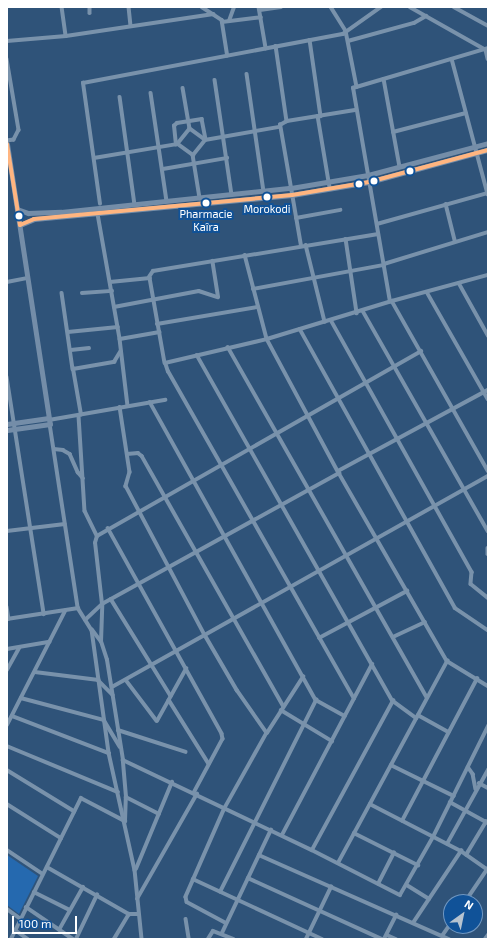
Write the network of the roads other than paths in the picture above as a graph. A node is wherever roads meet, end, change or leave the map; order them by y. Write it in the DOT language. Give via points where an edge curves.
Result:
graph roads {
  1 [pos="62,7"];
  2 [pos="90,7"];
  3 [pos="128,7"];
  4 [pos="202,7"];
  5 [pos="234,7"];
  6 [pos="281,7"];
  7 [pos="331,7"];
  8 [pos="381,7"];
  9 [pos="410,7"];
  10 [pos="454,7"];
  11 [pos="260,9"];
  12 [pos="90,12"];
  13 [pos="213,14"];
  14 [pos="426,16"];
  15 [pos="261,17"];
  16 [pos="229,21"];
  17 [pos="222,22"];
  18 [pos="131,26"];
  19 [pos="488,26"];
  20 [pos="346,31"];
  21 [pos="66,36"];
  22 [pos="310,40"];
  23 [pos="348,40"];
  24 [pos="7,41"];
  25 [pos="276,46"];
  26 [pos="266,48"];
  27 [pos="487,49"];
  28 [pos="228,56"];
  29 [pos="7,59"];
  30 [pos="452,59"];
  31 [pos="488,59"];
  32 [pos="247,74"];
  33 [pos="384,79"];
  34 [pos="215,80"];
  35 [pos="357,87"];
  36 [pos="183,88"];
  37 [pos="151,93"];
  38 [pos="120,97"];
  39 [pos="356,110"];
  40 [pos="466,113"];
  41 [pos="320,116"];
  42 [pos="188,121"];
  43 [pos="287,121"];
  44 [pos="279,127"];
  45 [pos="190,129"];
  46 [pos="255,131"];
  47 [pos="394,132"];
  48 [pos="224,136"];
  49 [pos="205,140"];
  50 [pos="7,143"];
  51 [pos="488,144"];
  52 [pos="177,145"];
  53 [pos="476,147"];
  54 [pos="159,148"];
  55 [pos="488,150"];
  56 [pos="127,153"];
  57 [pos="478,153"];
  58 [pos="193,155"];
  59 [pos="94,158"];
  60 [pos="227,158"];
  61 [pos="194,163"];
  62 [pos="400,168"];
  63 [pos="163,169"];
  64 [pos="368,175"];
  65 [pos="329,182"];
  66 [pos="369,182"];
  67 [pos="291,188"];
  68 [pos="330,188"];
  69 [pos="264,192"];
  70 [pos="488,193"];
  71 [pos="232,195"];
  72 [pos="292,195"];
  73 [pos="200,198"];
  74 [pos="167,201"];
  75 [pos="100,204"];
  76 [pos="135,204"];
  77 [pos="446,204"];
  78 [pos="17,209"];
  79 [pos="340,210"];
  80 [pos="98,214"];
  81 [pos="296,218"];
  82 [pos="377,224"];
  83 [pos="20,225"];
  84 [pos="488,232"];
  85 [pos="378,234"];
  86 [pos="346,239"];
  87 [pos="455,241"];
  88 [pos="306,245"];
  89 [pos="301,246"];
  90 [pos="245,255"];
  91 [pos="212,261"];
  92 [pos="384,264"];
  93 [pos="351,271"];
  94 [pos="488,276"];
  95 [pos="149,277"];
  96 [pos="28,278"];
  97 [pos="312,278"];
  98 [pos="7,282"];
  99 [pos="110,282"];
  100 [pos="459,283"];
  101 [pos="253,289"];
  102 [pos="112,291"];
  103 [pos="427,292"];
  104 [pos="62,293"];
  105 [pos="82,293"];
  106 [pos="154,300"];
  107 [pos="391,301"];
  108 [pos="114,307"];
  109 [pos="258,307"];
  110 [pos="363,311"];
  111 [pos="357,313"];
  112 [pos="331,320"];
  113 [pos="325,322"];
  114 [pos="157,324"];
  115 [pos="118,327"];
  116 [pos="300,329"];
  117 [pos="68,332"];
  118 [pos="159,332"];
  119 [pos="488,335"];
  120 [pos="120,339"];
  121 [pos="267,339"];
  122 [pos="228,347"];
  123 [pos="89,348"];
  124 [pos="71,350"];
  125 [pos="121,351"];
  126 [pos="420,351"];
  127 [pos="197,355"];
  128 [pos="165,363"];
  129 [pos="394,366"];
  130 [pos="73,369"];
  131 [pos="7,377"];
  132 [pos="365,382"];
  133 [pos="8,387"];
  134 [pos="486,391"];
  135 [pos="338,398"];
  136 [pos="488,398"];
  137 [pos="165,400"];
  138 [pos="150,402"];
  139 [pos="128,406"];
  140 [pos="120,407"];
  141 [pos="453,409"];
  142 [pos="80,415"];
  143 [pos="308,415"];
  144 [pos="49,420"];
  145 [pos="7,424"];
  146 [pos="426,424"];
  147 [pos="15,426"];
  148 [pos="7,430"];
  149 [pos="277,433"];
  150 [pos="397,439"];
  151 [pos="250,448"];
  152 [pos="54,449"];
  153 [pos="127,454"];
  154 [pos="370,454"];
  155 [pos="221,464"];
  156 [pos="488,471"];
  157 [pos="339,472"];
  158 [pos="488,476"];
  159 [pos="83,478"];
  160 [pos="193,480"];
  161 [pos="309,490"];
  162 [pos="463,491"];
  163 [pos="164,496"];
  164 [pos="282,505"];
  165 [pos="435,506"];
  166 [pos="137,512"];
  167 [pos="253,520"];
  168 [pos="407,522"];
  169 [pos="65,524"];
  170 [pos="30,528"];
  171 [pos="108,528"];
  172 [pos="7,531"];
  173 [pos="488,531"];
  174 [pos="97,536"];
  175 [pos="225,536"];
  176 [pos="377,539"];
  177 [pos="488,548"];
  178 [pos="196,552"];
  179 [pos="488,554"];
  180 [pos="347,556"];
  181 [pos="168,568"];
  182 [pos="319,571"];
  183 [pos="139,584"];
  184 [pos="291,587"];
  185 [pos="407,591"];
  186 [pos="488,598"];
  187 [pos="111,599"];
  188 [pos="262,603"];
  189 [pos="102,604"];
  190 [pos="7,607"];
  191 [pos="78,608"];
  192 [pos="376,608"];
  193 [pos="65,610"];
  194 [pos="44,614"];
  195 [pos="8,619"];
  196 [pos="85,620"];
  197 [pos="233,620"];
  198 [pos="348,622"];
  199 [pos="425,622"];
  200 [pos="92,630"];
  201 [pos="488,630"];
  202 [pos="205,635"];
  203 [pos="319,638"];
  204 [pos="393,638"];
  205 [pos="49,642"];
  206 [pos="102,642"];
  207 [pos="19,648"];
  208 [pos="7,649"];
  209 [pos="176,652"];
  210 [pos="447,661"];
  211 [pos="372,664"];
  212 [pos="150,666"];
  213 [pos="186,669"];
  214 [pos="7,670"];
  215 [pos="35,672"];
  216 [pos="303,677"];
  217 [pos="477,679"];
  218 [pos="98,680"];
  219 [pos="126,680"];
  220 [pos="488,686"];
  221 [pos="112,687"];
  222 [pos="113,695"];
  223 [pos="21,698"];
  224 [pos="170,698"];
  225 [pos="427,698"];
  226 [pos="354,699"];
  227 [pos="316,700"];
  228 [pos="394,701"];
  229 [pos="283,705"];
  230 [pos="281,710"];
  231 [pos="12,716"];
  232 [pos="345,716"];
  233 [pos="417,716"];
  234 [pos="104,720"];
  235 [pos="7,725"];
  236 [pos="303,725"];
  237 [pos="488,726"];
  238 [pos="118,730"];
  239 [pos="449,732"];
  240 [pos="267,733"];
  241 [pos="332,741"];
  242 [pos="7,746"];
  243 [pos="121,748"];
  244 [pos="186,752"];
  245 [pos="109,753"];
  246 [pos="122,760"];
  247 [pos="209,764"];
  248 [pos="391,765"];
  249 [pos="468,767"];
  250 [pos="7,770"];
  251 [pos="488,770"];
  252 [pos="423,781"];
  253 [pos="172,782"];
  254 [pos="479,783"];
  255 [pos="488,788"];
  256 [pos="476,789"];
  257 [pos="118,792"];
  258 [pos="196,794"];
  259 [pos="454,796"];
  260 [pos="126,797"];
  261 [pos="450,802"];
  262 [pos="7,804"];
  263 [pos="370,804"];
  264 [pos="225,808"];
  265 [pos="465,810"];
  266 [pos="74,811"];
  267 [pos="159,814"];
  268 [pos="125,821"];
  269 [pos="402,821"];
  270 [pos="254,822"];
  271 [pos="487,822"];
  272 [pos="271,830"];
  273 [pos="354,833"];
  274 [pos="282,835"];
  275 [pos="433,837"];
  276 [pos="61,838"];
  277 [pos="447,844"];
  278 [pos="7,850"];
  279 [pos="312,850"];
  280 [pos="461,851"];
  281 [pos="394,853"];
  282 [pos="259,855"];
  283 [pos="466,855"];
  284 [pos="338,863"];
  285 [pos="418,865"];
  286 [pos="47,867"];
  287 [pos="488,869"];
  288 [pos="135,870"];
  289 [pos="43,874"];
  290 [pos="248,878"];
  291 [pos="193,879"];
  292 [pos="378,884"];
  293 [pos="407,885"];
  294 [pos="83,887"];
  295 [pos="331,887"];
  296 [pos="34,892"];
  297 [pos="220,892"];
  298 [pos="471,894"];
  299 [pos="97,895"];
  300 [pos="429,899"];
  301 [pos="137,900"];
  302 [pos="237,900"];
  303 [pos="26,907"];
  304 [pos="7,909"];
  305 [pos="70,910"];
  306 [pos="320,911"];
  307 [pos="129,914"];
  308 [pos="138,914"];
  309 [pos="396,915"];
  310 [pos="21,919"];
  311 [pos="186,919"];
  312 [pos="226,923"];
  313 [pos="413,923"];
  314 [pos="15,930"];
  315 [pos="59,930"];
  316 [pos="222,933"];
  317 [pos="309,933"];
  318 [pos="386,934"];
  319 [pos="488,935"];
  320 [pos="442,936"];
  321 [pos="11,939"];
  322 [pos="28,939"];
  323 [pos="73,939"];
  324 [pos="76,939"];
  325 [pos="114,939"];
  326 [pos="142,939"];
  327 [pos="189,939"];
  328 [pos="208,939"];
  329 [pos="234,939"];
  330 [pos="306,939"];
  331 [pos="322,939"];
  332 [pos="383,939"];
  333 [pos="396,939"];
  334 [pos="449,939"];
  335 [pos="485,939"];
  1 -- 21 [label="street"];
  2 -- 12 [label="street"];
  3 -- 18 [label="street"];
  4 -- 13 [label="street"];
  5 -- 16 [label="street"];
  6 -- 11 [label="street"];
  7 -- 20 [label="street"];
  8 -- 20 [label="street"];
  9 -- 14 [label="street"];
  10 -- 19 [label="street"];
  11 -- 15 [label="street"];
  13 -- 17 [label="street"];
  13 -- 18 [label="street"];
  14 -- 23 [label="street" via="414,23"];
  14 -- 27 [label="street"];
  15 -- 16 [label="street"];
  15 -- 26 [label="street"];
  16 -- 17 [label="street"];
  17 -- 28 [label="street"];
  18 -- 21 [label="street"];
  20 -- 22 [label="street"];
  20 -- 23 [label="street"];
  21 -- 24 [label="street"];
  22 -- 25 [label="street"];
  22 -- 41 [label="street"];
  23 -- 35 [label="street"];
  25 -- 26 [label="street"];
  25 -- 43 [label="street"];
  26 -- 28 [label="street"];
  27 -- 30 [label="street"];
  27 -- 31 [label="street"];
  28 -- 59 [label="street" via="84,83"];
  29 -- 50 [label="street" via="19,130 14,140"];
  30 -- 33 [label="street"];
  30 -- 40 [label="street"];
  32 -- 46 [label="street"];
  33 -- 35 [label="street"];
  33 -- 47 [label="street"];
  34 -- 48 [label="street"];
  35 -- 39 [label="street" via="353,88"];
  36 -- 42 [label="street"];
  37 -- 54 [label="street"];
  38 -- 56 [label="street"];
  39 -- 41 [label="street"];
  39 -- 64 [label="street"];
  40 -- 47 [label="street"];
  40 -- 53 [label="street"];
  41 -- 43 [label="street"];
  41 -- 65 [label="street"];
  42 -- 45 [label="street"];
  42 -- 49 [label="street" via="202,119"];
  42 -- 52 [label="street" via="175,124"];
  43 -- 44 [label="street"];
  44 -- 46 [label="street"];
  44 -- 67 [label="street"];
  45 -- 49 [label="street"];
  45 -- 52 [label="street"];
  46 -- 48 [label="street"];
  46 -- 69 [label="street"];
  47 -- 62 [label="street"];
  48 -- 49 [label="street"];
  48 -- 60 [label="street"];
  49 -- 58 [label="street"];
  50 -- 78 [label="street"];
  51 -- 53 [label="street"];
  52 -- 54 [label="street"];
  52 -- 58 [label="street"];
  53 -- 57 [label="street"];
  53 -- 62 [label="street"];
  54 -- 56 [label="street"];
  54 -- 63 [label="street"];
  55 -- 57 [label="street"];
  56 -- 59 [label="street"];
  56 -- 76 [label="street"];
  57 -- 66 [label="street"];
  57 -- 70 [label="street"];
  58 -- 61 [label="street"];
  59 -- 75 [label="street"];
  60 -- 61 [label="street"];
  60 -- 71 [label="street"];
  61 -- 63 [label="street"];
  61 -- 73 [label="street"];
  62 -- 64 [label="street"];
  63 -- 74 [label="street"];
  64 -- 65 [label="street"];
  64 -- 66 [label="street"];
  65 -- 67 [label="street"];
  65 -- 68 [label="street"];
  66 -- 68 [label="street"];
  66 -- 82 [label="street"];
  67 -- 69 [label="street"];
  67 -- 72 [label="street"];
  68 -- 72 [label="street"];
  69 -- 71 [label="street"];
  70 -- 77 [label="street"];
  71 -- 73 [label="street"];
  72 -- 80 [label="street"];
  72 -- 81 [label="street"];
  73 -- 74 [label="street"];
  74 -- 76 [label="street"];
  76 -- 78 [label="street" via="61,212 28,213"];
  77 -- 82 [label="street"];
  77 -- 87 [label="street"];
  78 -- 83 [label="street"];
  79 -- 81 [label="street"];
  80 -- 83 [label="street" via="34,219"];
  80 -- 99 [label="street"];
  81 -- 89 [label="street"];
  82 -- 85 [label="street"];
  83 -- 96 [label="street"];
  84 -- 87 [label="street"];
  85 -- 86 [label="street"];
  85 -- 92 [label="street"];
  86 -- 88 [label="street"];
  86 -- 93 [label="street"];
  87 -- 92 [label="street"];
  88 -- 89 [label="street"];
  88 -- 97 [label="street"];
  89 -- 90 [label="street"];
  90 -- 91 [label="street"];
  90 -- 101 [label="street"];
  91 -- 95 [label="street" via="154,271"];
  91 -- 106 [label="street" via="218,297 200,291"];
  92 -- 93 [label="street"];
  92 -- 107 [label="street"];
  93 -- 97 [label="street"];
  93 -- 111 [label="street"];
  94 -- 100 [label="street"];
  95 -- 99 [label="street"];
  95 -- 106 [label="street"];
  96 -- 98 [label="street"];
  96 -- 144 [label="street"];
  97 -- 101 [label="street"];
  97 -- 113 [label="street"];
  99 -- 102 [label="street"];
  100 -- 103 [label="street"];
  100 -- 119 [label="street"];
  101 -- 109 [label="street"];
  102 -- 105 [label="street"];
  102 -- 108 [label="street"];
  103 -- 107 [label="street"];
  103 -- 134 [label="street"];
  104 -- 117 [label="street"];
  106 -- 108 [label="street"];
  106 -- 114 [label="street"];
  107 -- 110 [label="street"];
  107 -- 126 [label="street"];
  108 -- 115 [label="street"];
  109 -- 114 [label="street"];
  109 -- 121 [label="street"];
  110 -- 111 [label="street"];
  110 -- 129 [label="street"];
  111 -- 112 [label="street"];
  112 -- 113 [label="street"];
  112 -- 132 [label="street"];
  113 -- 116 [label="street"];
  114 -- 118 [label="street"];
  115 -- 117 [label="street"];
  115 -- 120 [label="street"];
  116 -- 121 [label="street"];
  116 -- 135 [label="street"];
  117 -- 124 [label="street"];
  118 -- 120 [label="street"];
  118 -- 128 [label="street"];
  120 -- 125 [label="street"];
  121 -- 122 [label="street"];
  121 -- 143 [label="street"];
  122 -- 127 [label="street"];
  122 -- 149 [label="street"];
  123 -- 124 [label="street"];
  124 -- 130 [label="street"];
  125 -- 130 [label="street" via="114,362"];
  125 -- 139 [label="street"];
  126 -- 129 [label="street"];
  126 -- 141 [label="street"];
  127 -- 128 [label="street"];
  127 -- 151 [label="street"];
  128 -- 155 [label="street"];
  129 -- 132 [label="street"];
  129 -- 146 [label="street"];
  130 -- 142 [label="street"];
  131 -- 133 [label="street"];
  132 -- 135 [label="street"];
  132 -- 150 [label="street"];
  133 -- 147 [label="street"];
  134 -- 136 [label="street"];
  134 -- 141 [label="street"];
  135 -- 143 [label="street"];
  135 -- 154 [label="street"];
  137 -- 138 [label="street"];
  138 -- 139 [label="street"];
  138 -- 160 [label="street"];
  139 -- 140 [label="street"];
  140 -- 142 [label="street"];
  140 -- 153 [label="street"];
  141 -- 146 [label="street"];
  141 -- 156 [label="street"];
  142 -- 144 [label="street"];
  142 -- 159 [label="street"];
  143 -- 149 [label="street"];
  143 -- 157 [label="street"];
  144 -- 147 [label="street"];
  144 -- 152 [label="street"];
  145 -- 147 [label="street"];
  146 -- 150 [label="street"];
  146 -- 162 [label="street"];
  147 -- 148 [label="street"];
  147 -- 170 [label="street"];
  149 -- 151 [label="street"];
  149 -- 161 [label="street"];
  150 -- 154 [label="street"];
  150 -- 165 [label="street"];
  151 -- 155 [label="street"];
  151 -- 164 [label="street"];
  152 -- 159 [label="street" via="70,454"];
  152 -- 169 [label="street"];
  153 -- 163 [label="street" via="138,453 142,456"];
  153 -- 166 [label="street" via="130,472 126,486"];
  154 -- 157 [label="street"];
  154 -- 168 [label="street"];
  155 -- 160 [label="street"];
  155 -- 167 [label="street"];
  157 -- 161 [label="street"];
  157 -- 176 [label="street"];
  158 -- 162 [label="street"];
  159 -- 174 [label="street" via="85,511"];
  160 -- 163 [label="street"];
  160 -- 175 [label="street"];
  161 -- 164 [label="street"];
  161 -- 180 [label="street"];
  162 -- 165 [label="street"];
  162 -- 173 [label="street"];
  163 -- 166 [label="street"];
  163 -- 178 [label="street"];
  164 -- 167 [label="street"];
  164 -- 182 [label="street"];
  165 -- 168 [label="street"];
  165 -- 186 [label="street" via="472,572 471,584"];
  166 -- 171 [label="street"];
  166 -- 181 [label="street"];
  167 -- 175 [label="street"];
  167 -- 184 [label="street"];
  168 -- 176 [label="street"];
  168 -- 201 [label="street" via="455,608"];
  169 -- 170 [label="street"];
  169 -- 191 [label="street"];
  170 -- 172 [label="street"];
  170 -- 194 [label="street"];
  171 -- 174 [label="street"];
  171 -- 183 [label="street"];
  174 -- 189 [label="street" via="95,543"];
  175 -- 178 [label="street"];
  175 -- 188 [label="street"];
  176 -- 180 [label="street"];
  176 -- 185 [label="street"];
  177 -- 179 [label="street"];
  178 -- 181 [label="street"];
  178 -- 197 [label="street"];
  180 -- 182 [label="street"];
  180 -- 192 [label="street"];
  181 -- 183 [label="street"];
  181 -- 202 [label="street"];
  182 -- 184 [label="street"];
  182 -- 198 [label="street"];
  183 -- 187 [label="street"];
  183 -- 209 [label="street"];
  184 -- 188 [label="street"];
  184 -- 203 [label="street"];
  185 -- 192 [label="street"];
  185 -- 199 [label="street"];
  187 -- 189 [label="street"];
  187 -- 212 [label="street"];
  188 -- 197 [label="street"];
  188 -- 216 [label="street"];
  189 -- 196 [label="street"];
  189 -- 206 [label="street"];
  190 -- 195 [label="street"];
  191 -- 193 [label="street"];
  191 -- 196 [label="street"];
  192 -- 198 [label="street"];
  192 -- 204 [label="street"];
  193 -- 194 [label="street"];
  193 -- 205 [label="street"];
  194 -- 195 [label="street"];
  196 -- 200 [label="street"];
  197 -- 202 [label="street"];
  197 -- 229 [label="street"];
  198 -- 203 [label="street"];
  198 -- 211 [label="street"];
  199 -- 204 [label="street"];
  199 -- 210 [label="street"];
  200 -- 206 [label="street"];
  200 -- 218 [label="street"];
  202 -- 209 [label="street"];
  202 -- 240 [label="street" via="237,690"];
  203 -- 226 [label="street"];
  204 -- 225 [label="street"];
  205 -- 207 [label="street"];
  205 -- 215 [label="street"];
  206 -- 221 [label="street"];
  207 -- 208 [label="street"];
  207 -- 214 [label="street"];
  209 -- 212 [label="street"];
  209 -- 213 [label="street"];
  210 -- 217 [label="street"];
  210 -- 225 [label="street"];
  211 -- 226 [label="street"];
  211 -- 228 [label="street"];
  212 -- 219 [label="street"];
  212 -- 224 [label="street"];
  213 -- 224 [label="street"];
  213 -- 247 [label="street" via="222,734 223,739"];
  215 -- 218 [label="street"];
  215 -- 223 [label="street"];
  216 -- 227 [label="street"];
  216 -- 229 [label="street"];
  217 -- 220 [label="street"];
  217 -- 239 [label="street"];
  218 -- 222 [label="street"];
  218 -- 234 [label="street"];
  219 -- 221 [label="street"];
  219 -- 224 [label="street" via="156,720"];
  221 -- 222 [label="street"];
  222 -- 238 [label="street"];
  223 -- 231 [label="street"];
  223 -- 234 [label="street"];
  224 -- 247 [label="street"];
  225 -- 233 [label="street"];
  226 -- 232 [label="street"];
  227 -- 232 [label="street"];
  227 -- 236 [label="street"];
  228 -- 233 [label="street"];
  228 -- 279 [label="street"];
  229 -- 230 [label="street"];
  230 -- 236 [label="street"];
  230 -- 240 [label="street"];
  231 -- 235 [label="street"];
  231 -- 245 [label="street"];
  232 -- 241 [label="street"];
  233 -- 239 [label="street"];
  233 -- 248 [label="street"];
  234 -- 243 [label="street"];
  234 -- 245 [label="street"];
  236 -- 241 [label="street"];
  236 -- 270 [label="street"];
  237 -- 249 [label="street"];
  238 -- 243 [label="street"];
  238 -- 244 [label="street"];
  239 -- 252 [label="street"];
  240 -- 264 [label="street"];
  241 -- 274 [label="street"];
  242 -- 257 [label="street"];
  243 -- 246 [label="street"];
  245 -- 257 [label="street"];
  246 -- 253 [label="street"];
  246 -- 260 [label="street"];
  247 -- 258 [label="street"];
  248 -- 252 [label="street"];
  248 -- 263 [label="street"];
  249 -- 256 [label="street" via="473,774"];
  249 -- 259 [label="street"];
  250 -- 266 [label="street"];
  251 -- 254 [label="street"];
  252 -- 259 [label="street"];
  252 -- 269 [label="street"];
  253 -- 258 [label="street"];
  253 -- 267 [label="street"];
  254 -- 255 [label="street"];
  254 -- 256 [label="street"];
  256 -- 265 [label="street"];
  257 -- 268 [label="street"];
  258 -- 264 [label="street"];
  258 -- 301 [label="street"];
  259 -- 261 [label="street"];
  260 -- 267 [label="street"];
  260 -- 268 [label="street"];
  261 -- 265 [label="street"];
  261 -- 275 [label="street"];
  262 -- 276 [label="street"];
  263 -- 269 [label="street"];
  263 -- 273 [label="street"];
  264 -- 270 [label="street"];
  264 -- 291 [label="street"];
  265 -- 271 [label="street"];
  265 -- 277 [label="street"];
  266 -- 268 [label="street" via="83,798"];
  266 -- 276 [label="street"];
  267 -- 288 [label="street"];
  268 -- 288 [label="street"];
  269 -- 275 [label="street"];
  270 -- 272 [label="street"];
  270 -- 297 [label="street"];
  271 -- 283 [label="street"];
  272 -- 274 [label="street"];
  272 -- 282 [label="street"];
  273 -- 281 [label="street"];
  273 -- 284 [label="street"];
  274 -- 279 [label="street"];
  275 -- 277 [label="street"];
  275 -- 285 [label="street"];
  276 -- 286 [label="street"];
  277 -- 280 [label="street"];
  278 -- 289 [label="street"];
  279 -- 284 [label="street"];
  280 -- 283 [label="street"];
  280 -- 300 [label="street"];
  281 -- 285 [label="street"];
  281 -- 292 [label="street"];
  282 -- 290 [label="street"];
  282 -- 295 [label="street"];
  283 -- 287 [label="street"];
  284 -- 292 [label="street"];
  285 -- 293 [label="street"];
  286 -- 289 [label="street"];
  286 -- 294 [label="street"];
  287 -- 298 [label="street"];
  288 -- 301 [label="street"];
  289 -- 296 [label="street"];
  290 -- 302 [label="street"];
  290 -- 306 [label="street"];
  291 -- 297 [label="street"];
  291 -- 312 [label="street" via="186,897 187,902"];
  292 -- 293 [label="street" via="400,895"];
  293 -- 300 [label="street"];
  294 -- 299 [label="street"];
  294 -- 305 [label="street"];
  295 -- 306 [label="street"];
  295 -- 309 [label="street"];
  296 -- 303 [label="street"];
  296 -- 305 [label="street"];
  297 -- 302 [label="street"];
  299 -- 307 [label="street"];
  299 -- 324 [label="street"];
  300 -- 313 [label="street"];
  301 -- 308 [label="street"];
  302 -- 312 [label="street"];
  302 -- 317 [label="street"];
  303 -- 310 [label="street"];
  303 -- 315 [label="street"];
  304 -- 310 [label="street"];
  305 -- 315 [label="street"];
  306 -- 317 [label="street"];
  306 -- 332 [label="street"];
  307 -- 308 [label="street"];
  307 -- 325 [label="street"];
  308 -- 326 [label="street"];
  309 -- 313 [label="street"];
  309 -- 318 [label="street"];
  310 -- 314 [label="street"];
  311 -- 327 [label="street"];
  312 -- 316 [label="street"];
  313 -- 320 [label="street"];
  314 -- 321 [label="street"];
  314 -- 322 [label="street"];
  315 -- 323 [label="street"];
  316 -- 328 [label="street" via="213,931"];
  316 -- 329 [label="street"];
  317 -- 330 [label="street"];
  317 -- 331 [label="street"];
  318 -- 332 [label="street"];
  318 -- 333 [label="street"];
  319 -- 335 [label="street"];
  320 -- 334 [label="street"];
}
